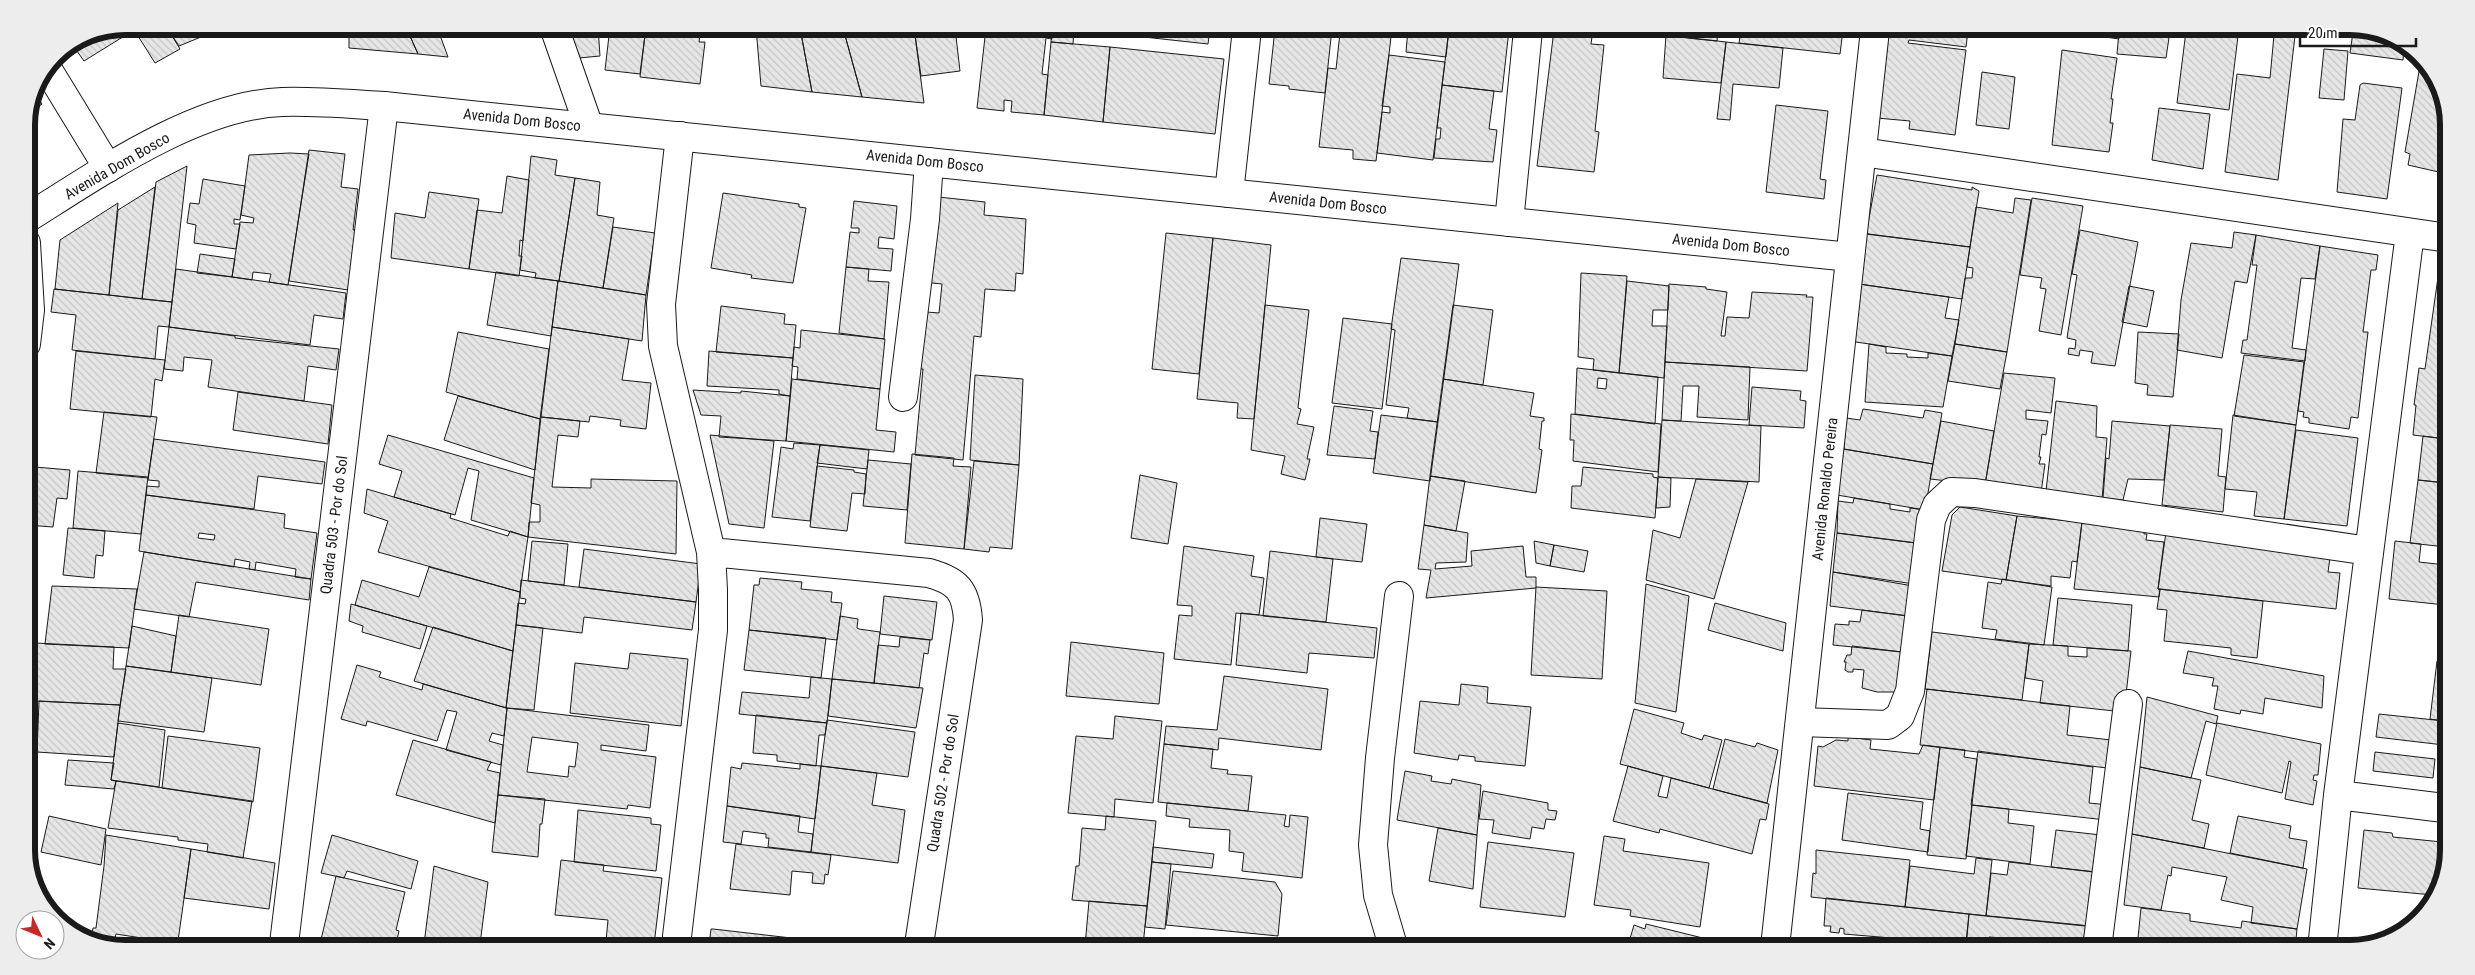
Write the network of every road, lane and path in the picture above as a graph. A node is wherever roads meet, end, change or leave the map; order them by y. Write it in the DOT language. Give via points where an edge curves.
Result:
graph roads {
  1 [pos="557,35"];
  2 [pos="1246,35"];
  3 [pos="1528,35"];
  4 [pos="1874,35"];
  5 [pos="51,74"];
  6 [pos="384,106"];
  7 [pos="589,127"];
  8 [pos="680,136"];
  9 [pos="1862,152"];
  10 [pos="930,162"];
  11 [pos="108,168"];
  12 [pos="1229,193"];
  13 [pos="35,213"];
  14 [pos="1509,222"];
  15 [pos="2410,233"];
  16 [pos="2440,237"];
  17 [pos="1850,257"];
  18 [pos="903,397"];
  19 [pos="2369,551"];
  20 [pos="711,552"];
  21 [pos="1399,596"];
  22 [pos="2128,704"];
  23 [pos="1800,722"];
  24 [pos="2338,794"];
  25 [pos="2440,807"];
  26 [pos="284,940"];
  27 [pos="677,940"];
  28 [pos="920,940"];
  29 [pos="1391,940"];
  30 [pos="1776,940"];
  31 [pos="2098,940"];
  32 [pos="2323,940"];
  1 -- 7 [label="street"];
  2 -- 12 [label="street"];
  3 -- 14 [label="street"];
  4 -- 9 [label="street, Avenida Ronaldo Pereira"];
  5 -- 11 [label="street"];
  6 -- 7 [label="street, Avenida Dom Bosco"];
  6 -- 11 [label="street, Avenida Dom Bosco" via="281,102 235,109 183,129"];
  6 -- 26 [label="street, Quadra 503 - Por do Sol"];
  7 -- 8 [label="street, Avenida Dom Bosco"];
  8 -- 10 [label="street, Avenida Dom Bosco"];
  8 -- 20 [label="street" via="661,327 667,367"];
  9 -- 15 [label="street"];
  9 -- 17 [label="street, Avenida Ronaldo Pereira"];
  10 -- 12 [label="street, Avenida Dom Bosco"];
  10 -- 18 [label="street"];
  11 -- 13 [label="street, Avenida Dom Bosco"];
  12 -- 14 [label="street, Avenida Dom Bosco"];
  14 -- 17 [label="street, Avenida Dom Bosco"];
  15 -- 16 [label="street"];
  15 -- 19 [label="street"];
  17 -- 23 [label="street, Avenida Ronaldo Pereira"];
  19 -- 23 [label="street" via="1951,492 1937,505 1931,520 1910,691 1900,716 1888,725"];
  19 -- 24 [label="street"];
  20 -- 27 [label="street" via="713,630"];
  20 -- 28 [label="street, Quadra 502 - Por do Sol" via="929,573 954,583 962,592 967,603 968,620"];
  21 -- 29 [label="street" via="1373,846 1378,895"];
  22 -- 31 [label="street"];
  23 -- 30 [label="street, Avenida Ronaldo Pereira"];
  24 -- 25 [label="street"];
  24 -- 32 [label="street"];
}
